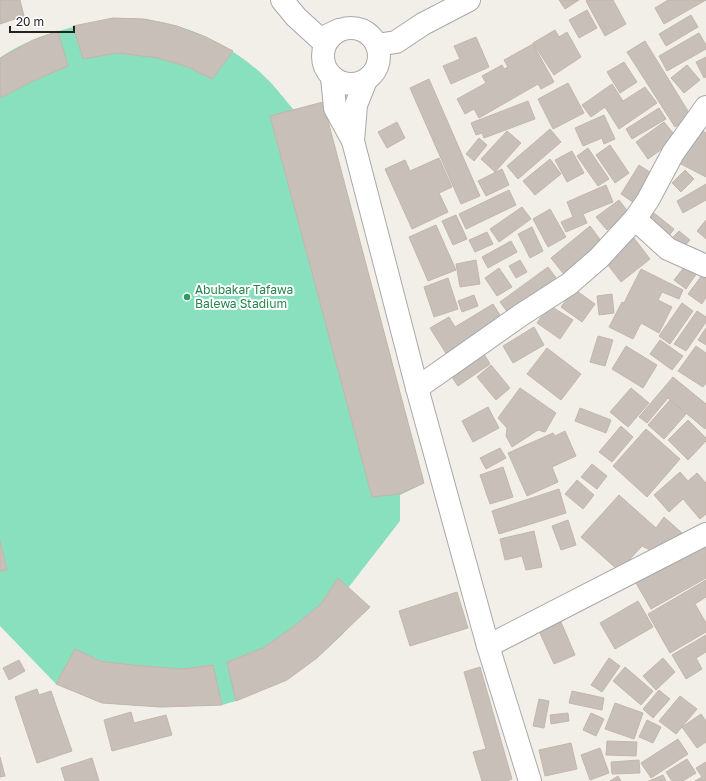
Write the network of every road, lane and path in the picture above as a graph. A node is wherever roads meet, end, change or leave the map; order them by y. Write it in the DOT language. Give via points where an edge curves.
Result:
graph roads {
  1 [pos="282,0"];
  2 [pos="469,0"];
  3 [pos="296,17"];
  4 [pos="423,24"];
  5 [pos="348,29"];
  6 [pos="377,45"];
  7 [pos="324,48"];
  8 [pos="332,77"];
  9 [pos="366,80"];
  10 [pos="706,107"];
  11 [pos="353,141"];
  12 [pos="635,219"];
  13 [pos="706,266"];
  14 [pos="417,388"];
  15 [pos="706,534"];
  16 [pos="488,646"];
  17 [pos="530,781"];
  1 -- 3 [label="street"];
  2 -- 4 [label="street"];
  3 -- 5 [label="street" via="320,39"];
  3 -- 7 [label="street" via="310,48"];
  4 -- 5 [label="street" via="382,37"];
  4 -- 6 [label="street" via="396,42"];
  5 -- 6 [label="street" via="369,35"];
  5 -- 7 [label="street" via="332,35"];
  6 -- 9 [label="street" via="378,64"];
  7 -- 8 [label="street" via="324,64"];
  8 -- 9 [label="street" via="348,84"];
  8 -- 11 [label="street" via="335,108"];
  9 -- 11 [label="street" via="356,105"];
  10 -- 12 [label="street" via="673,153"];
  11 -- 14 [label="street"];
  12 -- 13 [label="street" via="668,248"];
  12 -- 14 [label="street" via="599,258 569,284"];
  14 -- 16 [label="street"];
  15 -- 16 [label="street"];
  16 -- 17 [label="street"];
}
